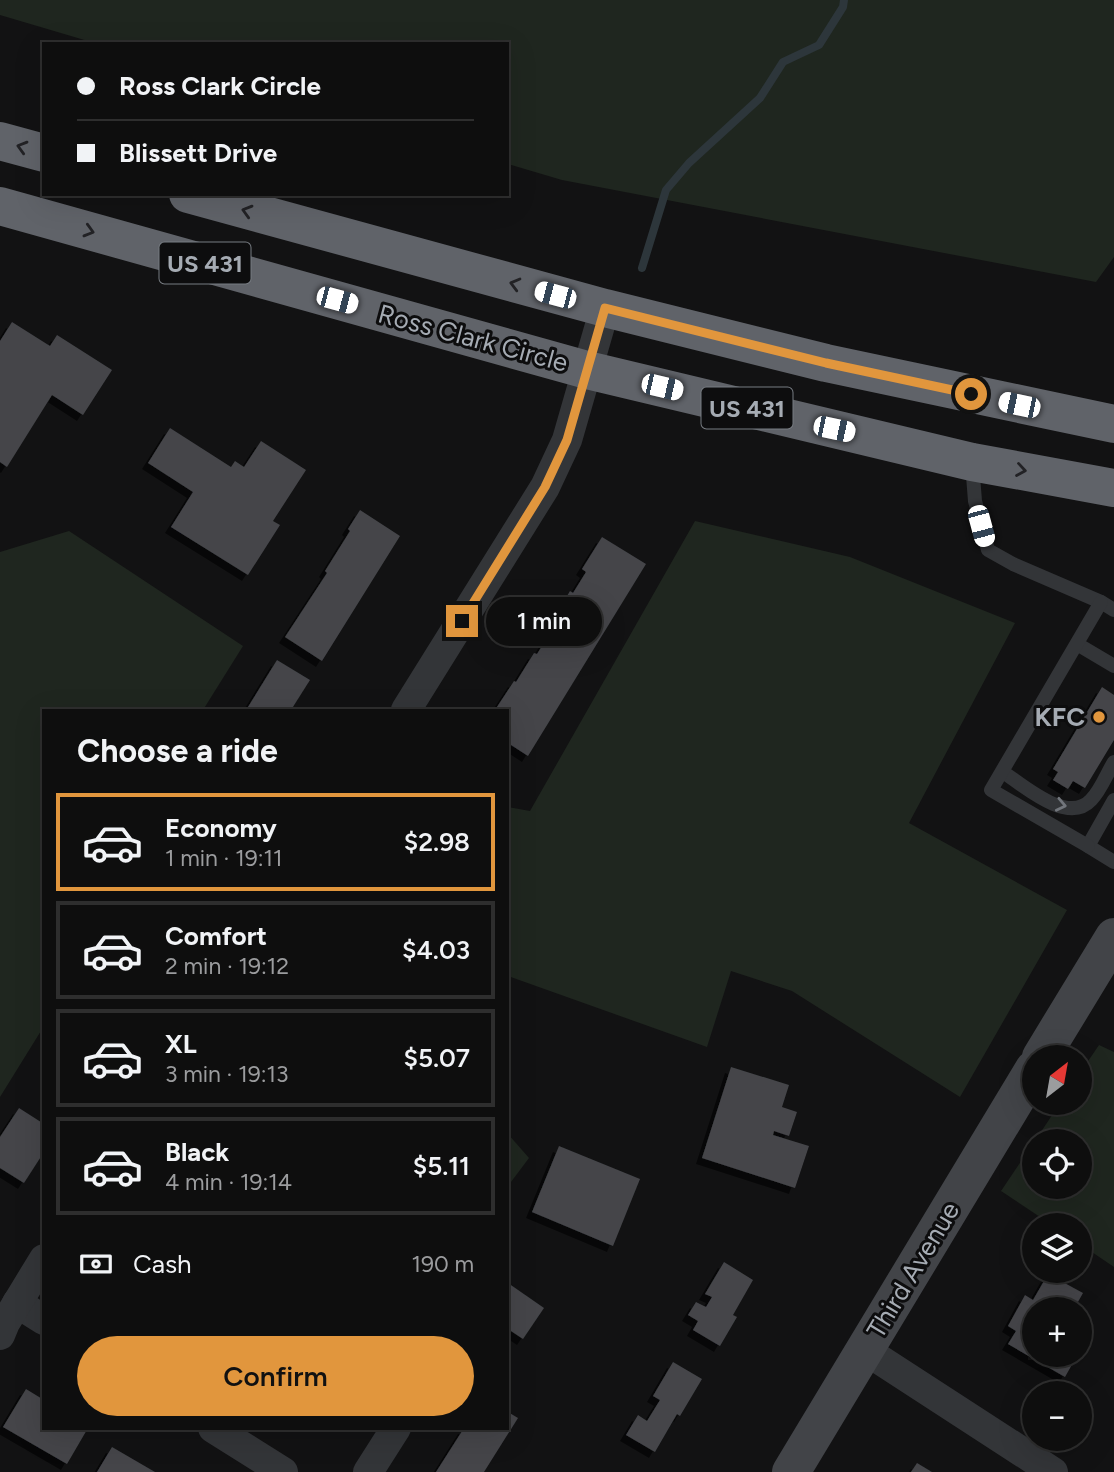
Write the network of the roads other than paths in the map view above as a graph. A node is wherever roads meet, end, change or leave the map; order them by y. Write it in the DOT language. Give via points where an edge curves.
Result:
graph roads {
  1 [pos="0,141"];
  2 [pos="42,152"];
  3 [pos="195,196"];
  4 [pos="0,206"];
  5 [pos="56,207"];
  6 [pos="605,308"];
  7 [pos="587,370"];
  8 [pos="1114,424"];
  9 [pos="972,462"];
  10 [pos="1114,488"];
  11 [pos="1101,602"];
  12 [pos="1114,610"];
  13 [pos="1077,644"];
  14 [pos="1114,666"];
  15 [pos="407,709"];
  16 [pos="1114,762"];
  17 [pos="1003,772"];
  18 [pos="1114,800"];
  19 [pos="1088,846"];
  20 [pos="1114,862"];
  21 [pos="1114,937"];
  22 [pos="1048,1045"];
  23 [pos="1022,1089"];
  24 [pos="42,1262"];
  25 [pos="17,1303"];
  26 [pos="42,1319"];
  27 [pos="0,1335"];
  28 [pos="864,1350"];
  29 [pos="217,1430"];
  30 [pos="395,1430"];
  31 [pos="283,1472"];
  32 [pos="368,1472"];
  33 [pos="792,1472"];
  34 [pos="1052,1472"];
  2 -- 1 [label="highway, one-way"];
  6 -- 3 [label="highway, US 431, one-way"];
  4 -- 5 [label="highway, Ross Clark Circle / US 431"];
  5 -- 7 [label="highway, Ross Clark Circle / US 431, one-way"];
  6 -- 7 [label="street"];
  6 -- 8 [label="highway, US 431" via="839,366"];
  7 -- 9 [label="highway, Ross Clark Circle / US 431"];
  7 -- 15 [label="street" via="567,440 545,487"];
  9 -- 10 [label="highway, Ross Clark Circle / US 431, one-way"];
  9 -- 11 [label="lane" via="975,501 988,550"];
  11 -- 12 [label="lane"];
  11 -- 13 [label="lane"];
  13 -- 14 [label="lane"];
  13 -- 17 [label="lane"];
  17 -- 16 [label="lane, one-way" via="1066,809 1091,801"];
  17 -- 19 [label="lane" via="991,790"];
  18 -- 19 [label="lane"];
  19 -- 20 [label="lane"];
  21 -- 22 [label="street"];
  23 -- 28 [label="street, Third Avenue"];
  24 -- 25 [label="street"];
  25 -- 26 [label="street"];
  25 -- 27 [label="street"];
  28 -- 33 [label="street, Third Avenue"];
  28 -- 34 [label="street"];
  29 -- 31 [label="street"];
  30 -- 32 [label="street"];
}
